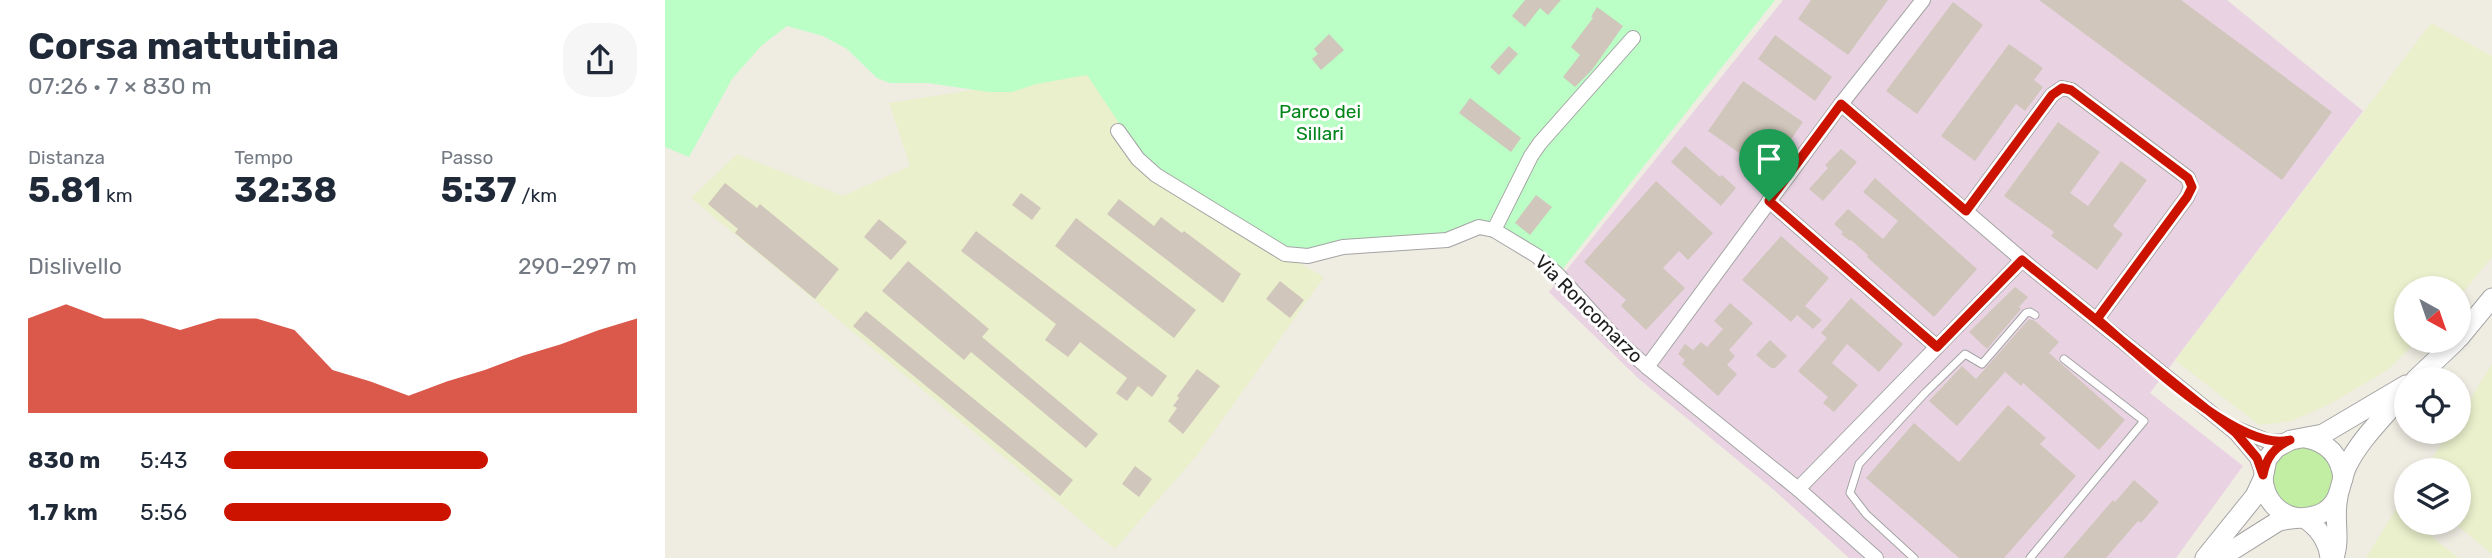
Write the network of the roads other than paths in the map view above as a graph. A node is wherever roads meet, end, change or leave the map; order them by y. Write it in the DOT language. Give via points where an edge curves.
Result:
graph roads {
  1 [pos="1923,0"];
  2 [pos="1633,38"];
  3 [pos="1841,104"];
  4 [pos="1118,131"];
  5 [pos="1769,201"];
  6 [pos="1966,211"];
  7 [pos="1494,230"];
  8 [pos="2022,260"];
  9 [pos="2492,298"];
  10 [pos="2035,315"];
  11 [pos="2097,319"];
  12 [pos="2471,323"];
  13 [pos="1937,347"];
  14 [pos="2442,354"];
  15 [pos="2064,359"];
  16 [pos="1647,367"];
  17 [pos="2429,367"];
  18 [pos="2394,395"];
  19 [pos="2394,403"];
  20 [pos="2223,422"];
  21 [pos="2297,439"];
  22 [pos="2263,477"];
  23 [pos="2340,488"];
  24 [pos="1798,489"];
  25 [pos="2302,518"];
  26 [pos="1876,558"];
  27 [pos="1914,558"];
  28 [pos="2030,558"];
  29 [pos="2205,558"];
  30 [pos="2220,558"];
  31 [pos="2332,558"];
  1 -- 3 [label="street"];
  2 -- 7 [label="street" via="1540,143"];
  3 -- 5 [label="street"];
  3 -- 6 [label="street"];
  4 -- 7 [label="street" via="1137,159 1156,175 1285,254 1308,256 1342,247 1447,240 1479,227"];
  5 -- 13 [label="street"];
  5 -- 16 [label="street"];
  6 -- 8 [label="street"];
  6 -- 11 [label="street" via="2052,95 2062,88 2071,90 2188,178 2192,187 2187,197"];
  7 -- 16 [label="street, Via Roncomarzo" via="1537,256"];
  8 -- 11 [label="street"];
  8 -- 13 [label="street"];
  9 -- 12 [label="street"];
  10 -- 27 [label="lane" via="2026,313 1982,364 1965,354 1859,464 1850,493"];
  11 -- 20 [label="street"];
  13 -- 24 [label="street"];
  14 -- 17 [label="street"];
  15 -- 28 [label="lane" via="2144,421"];
  16 -- 24 [label="street, Via Roncomarzo"];
  18 -- 21 [label="street" via="2329,432"];
  19 -- 23 [label="street" via="2354,453"];
  20 -- 21 [label="street" via="2262,440"];
  20 -- 22 [label="street" via="2253,451"];
  21 -- 22 [label="street" via="2270,455"];
  21 -- 23 [label="street" via="2319,442 2332,451 2339,462"];
  22 -- 25 [label="street" via="2266,494 2275,507"];
  22 -- 29 [label="street" via="2255,496"];
  23 -- 25 [label="street" via="2324,512"];
  23 -- 31 [label="street" via="2338,543"];
  24 -- 26 [label="street, Via Roncomarzo"];
  25 -- 30 [label="street" via="2277,522"];
  25 -- 31 [label="street" via="2317,529"];
}
